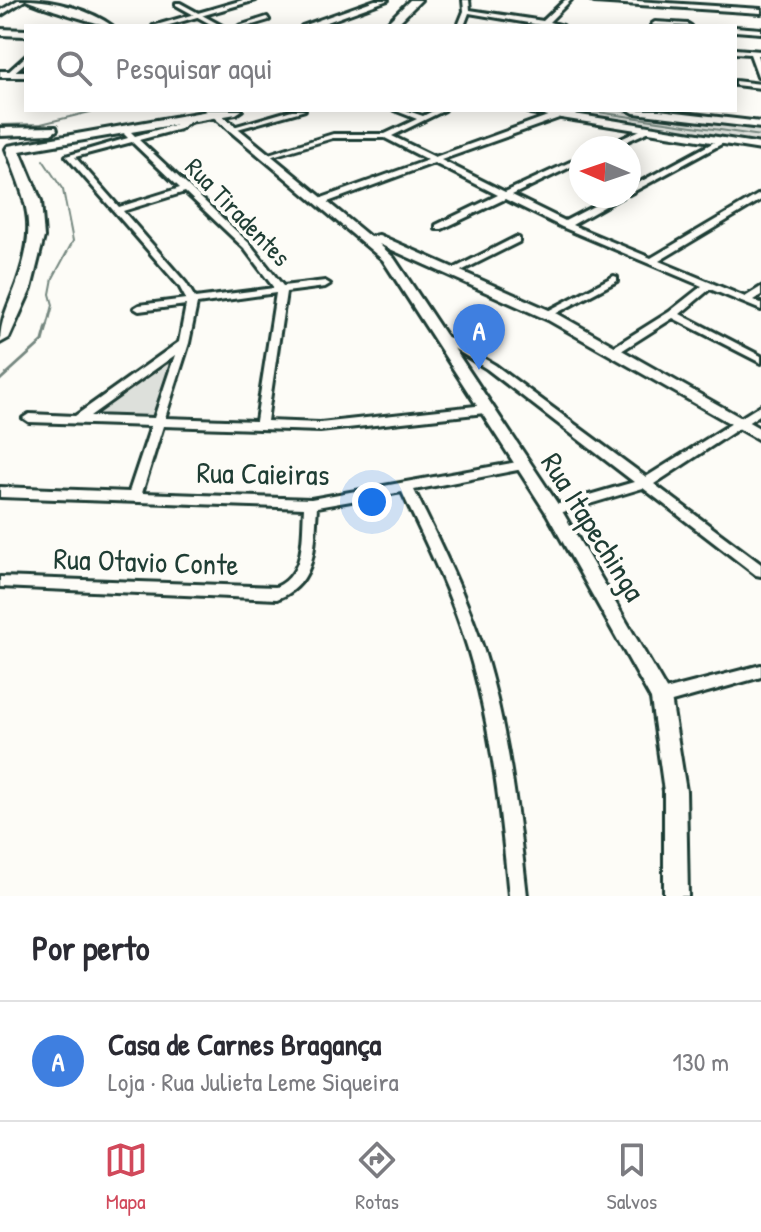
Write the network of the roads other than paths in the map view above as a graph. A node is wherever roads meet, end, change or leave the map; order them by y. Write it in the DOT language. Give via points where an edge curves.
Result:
graph roads {
  1 [pos="22,0"];
  2 [pos="30,0"];
  3 [pos="252,0"];
  4 [pos="384,0"];
  5 [pos="466,0"];
  6 [pos="568,0"];
  7 [pos="594,0"];
  8 [pos="605,0"];
  9 [pos="708,0"];
  10 [pos="417,3"];
  11 [pos="178,4"];
  12 [pos="668,5"];
  13 [pos="687,7"];
  14 [pos="355,11"];
  15 [pos="467,11"];
  16 [pos="761,11"];
  17 [pos="395,13"];
  18 [pos="0,14"];
  19 [pos="198,15"];
  20 [pos="267,19"];
  21 [pos="104,24"];
  22 [pos="164,24"];
  23 [pos="215,24"];
  24 [pos="249,24"];
  25 [pos="313,24"];
  26 [pos="462,24"];
  27 [pos="538,24"];
  28 [pos="544,24"];
  29 [pos="655,24"];
  30 [pos="737,29"];
  31 [pos="761,31"];
  32 [pos="0,32"];
  33 [pos="24,33"];
  34 [pos="737,51"];
  35 [pos="757,52"];
  36 [pos="24,60"];
  37 [pos="5,74"];
  38 [pos="761,76"];
  39 [pos="737,83"];
  40 [pos="761,86"];
  41 [pos="204,112"];
  42 [pos="207,112"];
  43 [pos="211,112"];
  44 [pos="294,112"];
  45 [pos="404,112"];
  46 [pos="436,112"];
  47 [pos="572,112"];
  48 [pos="667,112"];
  49 [pos="534,113"];
  50 [pos="558,113"];
  51 [pos="700,114"];
  52 [pos="191,118"];
  53 [pos="422,118"];
  54 [pos="579,118"];
  55 [pos="139,124"];
  56 [pos="625,125"];
  57 [pos="761,125"];
  58 [pos="234,128"];
  59 [pos="650,129"];
  60 [pos="109,130"];
  61 [pos="80,132"];
  62 [pos="0,134"];
  63 [pos="130,136"];
  64 [pos="386,136"];
  65 [pos="626,136"];
  66 [pos="631,136"];
  67 [pos="723,141"];
  68 [pos="761,147"];
  69 [pos="10,148"];
  70 [pos="266,156"];
  71 [pos="440,160"];
  72 [pos="569,165"];
  73 [pos="22,173"];
  74 [pos="641,185"];
  75 [pos="186,189"];
  76 [pos="508,194"];
  77 [pos="761,196"];
  78 [pos="322,201"];
  79 [pos="597,208"];
  80 [pos="117,210"];
  81 [pos="565,225"];
  82 [pos="439,227"];
  83 [pos="356,229"];
  84 [pos="516,240"];
  85 [pos="408,254"];
  86 [pos="388,258"];
  87 [pos="650,262"];
  88 [pos="452,272"];
  89 [pos="614,279"];
  90 [pos="325,284"];
  91 [pos="708,286"];
  92 [pos="281,290"];
  93 [pos="761,290"];
  94 [pos="192,301"];
  95 [pos="746,301"];
  96 [pos="761,307"];
  97 [pos="139,308"];
  98 [pos="0,314"];
  99 [pos="547,314"];
  100 [pos="673,314"];
  101 [pos="438,334"];
  102 [pos="0,338"];
  103 [pos="184,343"];
  104 [pos="614,351"];
  105 [pos="761,360"];
  106 [pos="485,409"];
  107 [pos="761,409"];
  108 [pos="29,418"];
  109 [pos="78,419"];
  110 [pos="158,422"];
  111 [pos="741,424"];
  112 [pos="261,426"];
  113 [pos="761,436"];
  114 [pos="523,465"];
  115 [pos="648,482"];
  116 [pos="407,489"];
  117 [pos="0,492"];
  118 [pos="134,497"];
  119 [pos="311,504"];
  120 [pos="553,510"];
  121 [pos="761,571"];
  122 [pos="0,582"];
  123 [pos="761,671"];
  124 [pos="661,698"];
  125 [pos="518,896"];
  126 [pos="676,896"];
  1 -- 18 [label="street"];
  2 -- 21 [label="street"];
  3 -- 19 [label="street"];
  4 -- 14 [label="main road"];
  5 -- 15 [label="street"];
  6 -- 28 [label="street"];
  7 -- 8 [label="street"];
  8 -- 12 [label="street"];
  9 -- 13 [label="street"];
  10 -- 17 [label="main road"];
  11 -- 19 [label="street"];
  12 -- 13 [label="street"];
  12 -- 29 [label="street"];
  13 -- 16 [label="street"];
  14 -- 17 [label="main road"];
  14 -- 25 [label="main road"];
  15 -- 26 [label="street"];
  15 -- 27 [label="street"];
  19 -- 22 [label="street"];
  19 -- 23 [label="street"];
  20 -- 24 [label="street"];
  30 -- 31 [label="street"];
  32 -- 33 [label="street"];
  34 -- 35 [label="street"];
  35 -- 38 [label="street"];
  36 -- 37 [label="street"];
  39 -- 40 [label="street"];
  41 -- 61 [label="main road"];
  42 -- 52 [label="main road"];
  43 -- 58 [label="street"];
  44 -- 58 [label="street"];
  45 -- 53 [label="street"];
  46 -- 53 [label="street"];
  47 -- 54 [label="street"];
  48 -- 51 [label="street"];
  49 -- 50 [label="street"];
  49 -- 71 [label="street"];
  50 -- 54 [label="street"];
  51 -- 57 [label="street"];
  52 -- 55 [label="main road"];
  52 -- 63 [label="street" via="177,127"];
  53 -- 64 [label="street"];
  54 -- 56 [label="street"];
  55 -- 60 [label="main road"];
  55 -- 63 [label="street"];
  56 -- 59 [label="street"];
  56 -- 65 [label="street"];
  58 -- 70 [label="street"];
  59 -- 66 [label="street"];
  59 -- 67 [label="street"];
  60 -- 61 [label="main road"];
  60 -- 63 [label="street"];
  61 -- 62 [label="main road"];
  61 -- 69 [label="main road"];
  61 -- 73 [label="main road" via="40,152"];
  62 -- 69 [label="main road"];
  63 -- 75 [label="street, Rua Tiradentes"];
  63 -- 80 [label="street" via="71,155"];
  64 -- 70 [label="street" via="333,136"];
  64 -- 71 [label="street"];
  67 -- 68 [label="street"];
  67 -- 74 [label="street"];
  69 -- 73 [label="main road"];
  69 -- 98 [label="main road" via="25,216 20,260"];
  70 -- 78 [label="street"];
  71 -- 76 [label="street"];
  71 -- 78 [label="street"];
  72 -- 76 [label="street"];
  73 -- 102 [label="main road" via="35,203 34,245 22,294"];
  75 -- 80 [label="street"];
  75 -- 92 [label="street, Rua Tiradentes" via="264,264"];
  76 -- 81 [label="street"];
  76 -- 82 [label="street"];
  77 -- 87 [label="street"];
  78 -- 83 [label="street"];
  79 -- 81 [label="street"];
  80 -- 94 [label="street"];
  81 -- 87 [label="street"];
  83 -- 85 [label="street"];
  83 -- 86 [label="street, Rua Itapechinga"];
  84 -- 88 [label="street"];
  85 -- 86 [label="street"];
  85 -- 88 [label="street"];
  86 -- 101 [label="street, Rua Itapechinga"];
  87 -- 91 [label="street"];
  88 -- 99 [label="street"];
  89 -- 99 [label="street"];
  90 -- 92 [label="street"];
  91 -- 95 [label="street"];
  91 -- 100 [label="street"];
  92 -- 94 [label="street"];
  92 -- 112 [label="street, Rua Tiradentes"];
  93 -- 95 [label="street"];
  94 -- 97 [label="street"];
  94 -- 103 [label="street"];
  95 -- 96 [label="street"];
  99 -- 104 [label="street"];
  100 -- 104 [label="street"];
  100 -- 105 [label="street"];
  101 -- 106 [label="street, Rua Itapechinga"];
  101 -- 115 [label="street"];
  103 -- 109 [label="street"];
  103 -- 110 [label="street"];
  104 -- 111 [label="street"];
  106 -- 112 [label="street" via="320,427"];
  106 -- 114 [label="street, Rua Itapechinga"];
  107 -- 111 [label="street"];
  108 -- 109 [label="street"];
  109 -- 110 [label="street"];
  110 -- 112 [label="street"];
  110 -- 118 [label="street"];
  111 -- 113 [label="street"];
  111 -- 115 [label="street"];
  114 -- 116 [label="street, Rua Caieiras"];
  114 -- 120 [label="street, Rua Itapechinga"];
  115 -- 120 [label="street"];
  115 -- 121 [label="street"];
  116 -- 119 [label="street, Rua Caieiras"];
  116 -- 125 [label="street" via="451,583 481,669 505,775"];
  117 -- 118 [label="street, Rua Caieiras"];
  118 -- 119 [label="street, Rua Caieiras"];
  119 -- 122 [label="street, Rua Otavio Conte" via="303,572 289,590"];
  120 -- 124 [label="street, Rua Itapechinga"];
  123 -- 124 [label="street"];
  124 -- 126 [label="street, Rua Itapechinga" via="675,791"];
}
